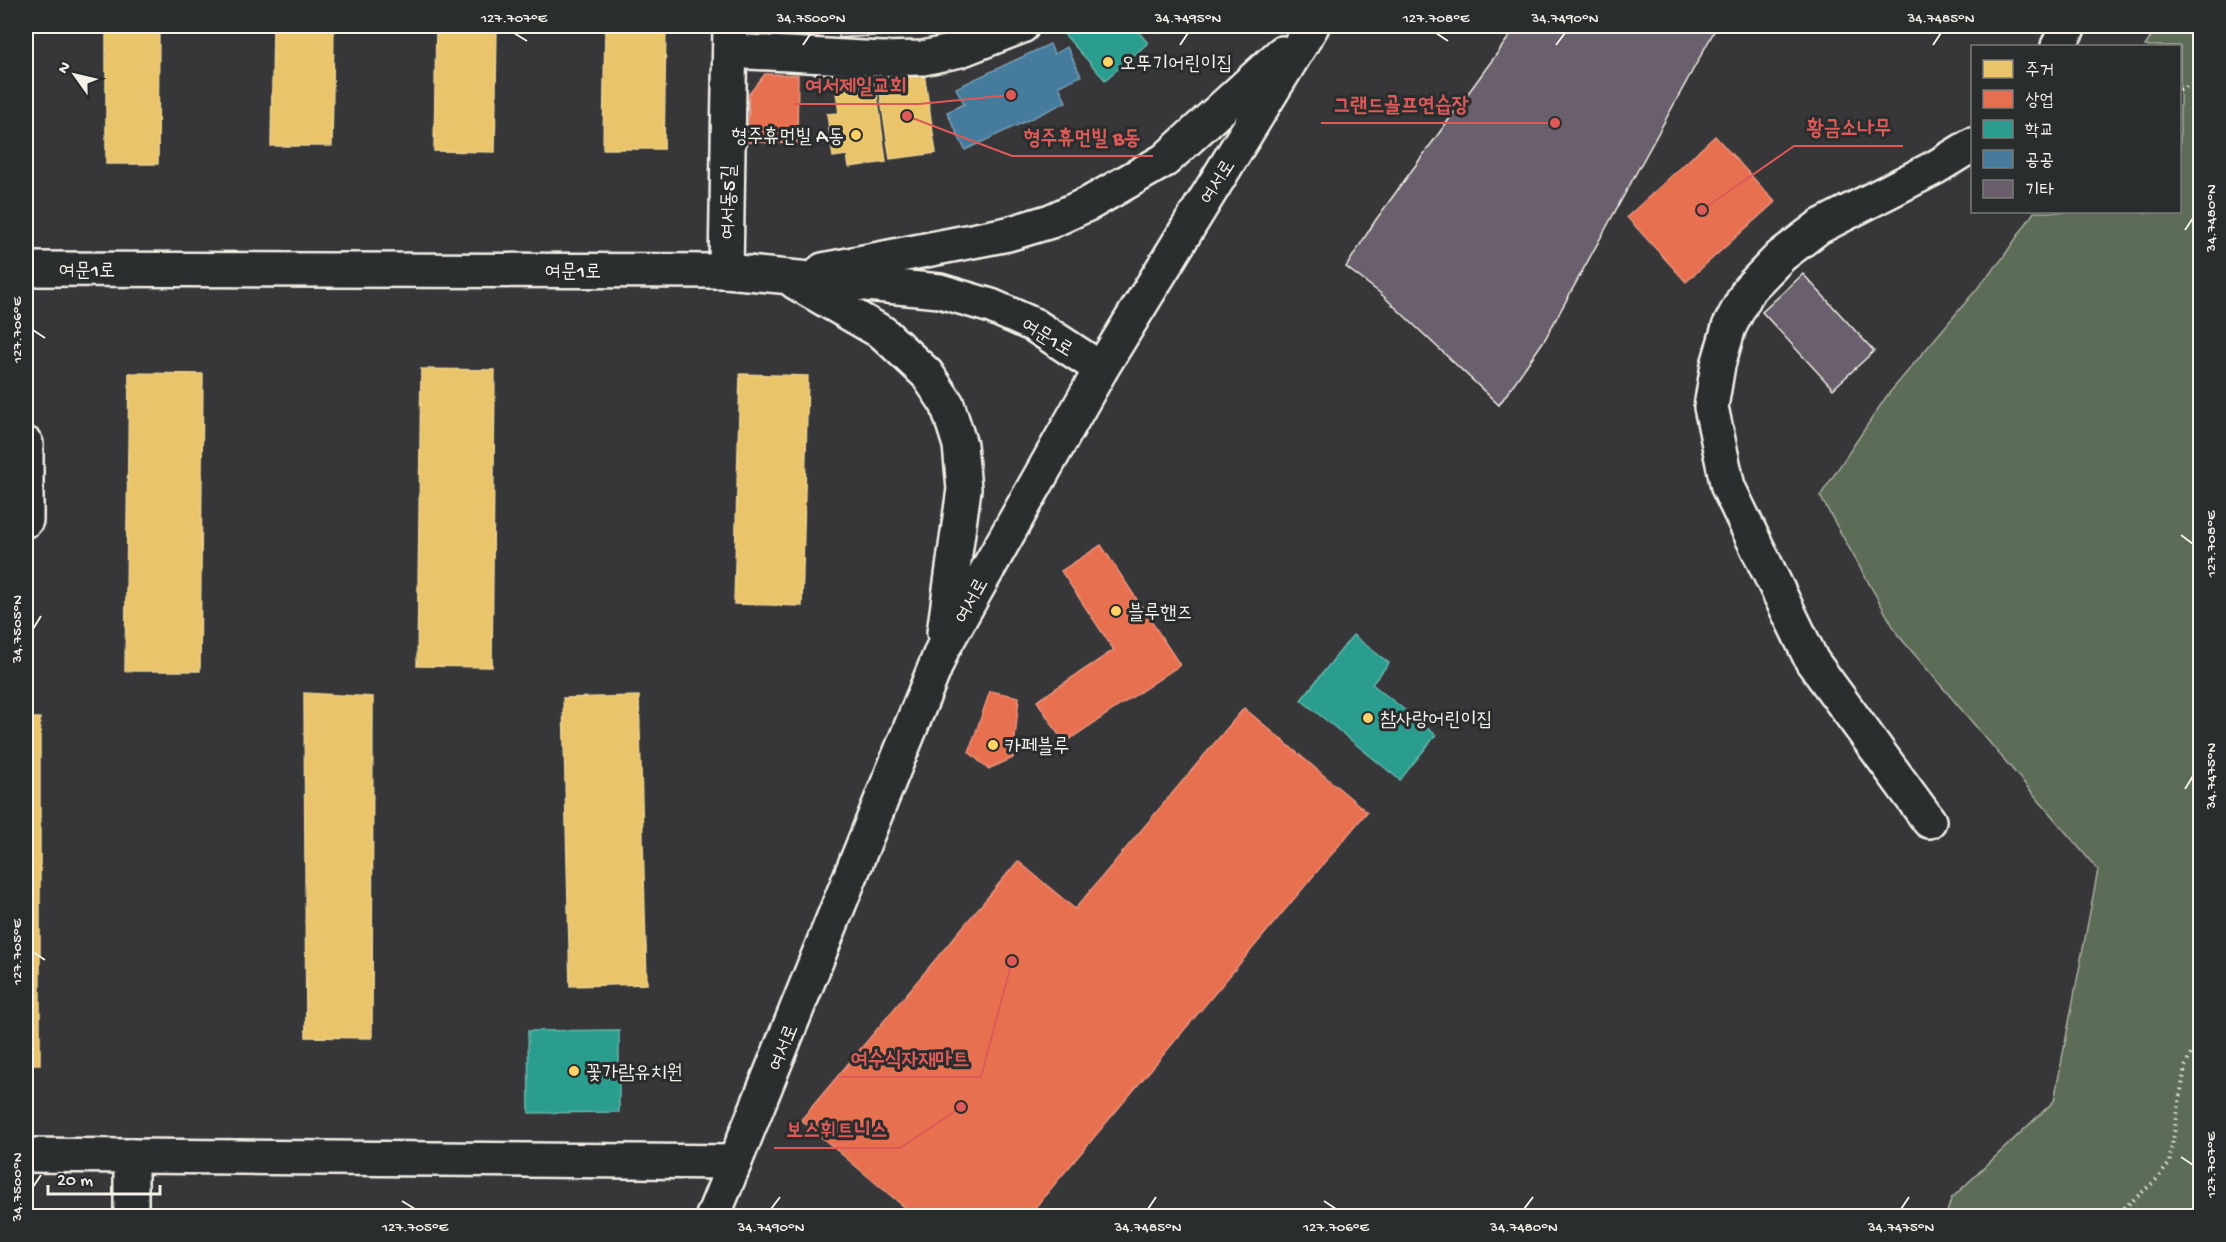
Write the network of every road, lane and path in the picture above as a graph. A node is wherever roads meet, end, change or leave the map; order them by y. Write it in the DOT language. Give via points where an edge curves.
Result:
graph roads {
  1 [pos="1022,26"];
  2 [pos="1312,26"];
  3 [pos="2069,26"];
  4 [pos="730,38"];
  5 [pos="944,40"];
  6 [pos="2059,45"];
  7 [pos="2200,81"];
  8 [pos="2181,90"];
  9 [pos="1971,146"];
  10 [pos="26,269"];
  11 [pos="726,271"];
  12 [pos="786,277"];
  13 [pos="1101,369"];
  14 [pos="26,444"];
  15 [pos="26,520"];
  16 [pos="942,650"];
  17 [pos="1929,821"];
  18 [pos="2200,1034"];
  19 [pos="26,1155"];
  20 [pos="131,1156"];
  21 [pos="735,1162"];
  22 [pos="131,1216"];
  23 [pos="713,1216"];
  24 [pos="2115,1216"];
  1 -- 5 [label="street" via="979,44"];
  2 -- 12 [label="street" via="1166,160 1090,204 1008,234"];
  2 -- 13 [label="street, 여서로"];
  3 -- 6 [label="street"];
  4 -- 5 [label="street" via="882,59 923,58"];
  4 -- 11 [label="street, 여서동5길"];
  7 -- 8 [label="path"];
  9 -- 17 [label="street" via="1819,227 1780,256 1749,288 1730,327 1711,407 1728,488 1812,661"];
  10 -- 11 [label="street, 여문1로"];
  11 -- 12 [label="street, 여문1로"];
  12 -- 13 [label="street, 여문1로" via="940,291 991,306 1034,325"];
  12 -- 16 [label="street" via="883,333 927,374 947,404 960,445 964,489"];
  13 -- 16 [label="street, 여서로"];
  14 -- 15 [label="street"];
  16 -- 21 [label="street, 여서로"];
  18 -- 24 [label="path" via="2185,1067 2169,1164"];
  19 -- 20 [label="street"];
  20 -- 21 [label="street"];
  20 -- 22 [label="street"];
  21 -- 23 [label="street, 여서로"];
}
